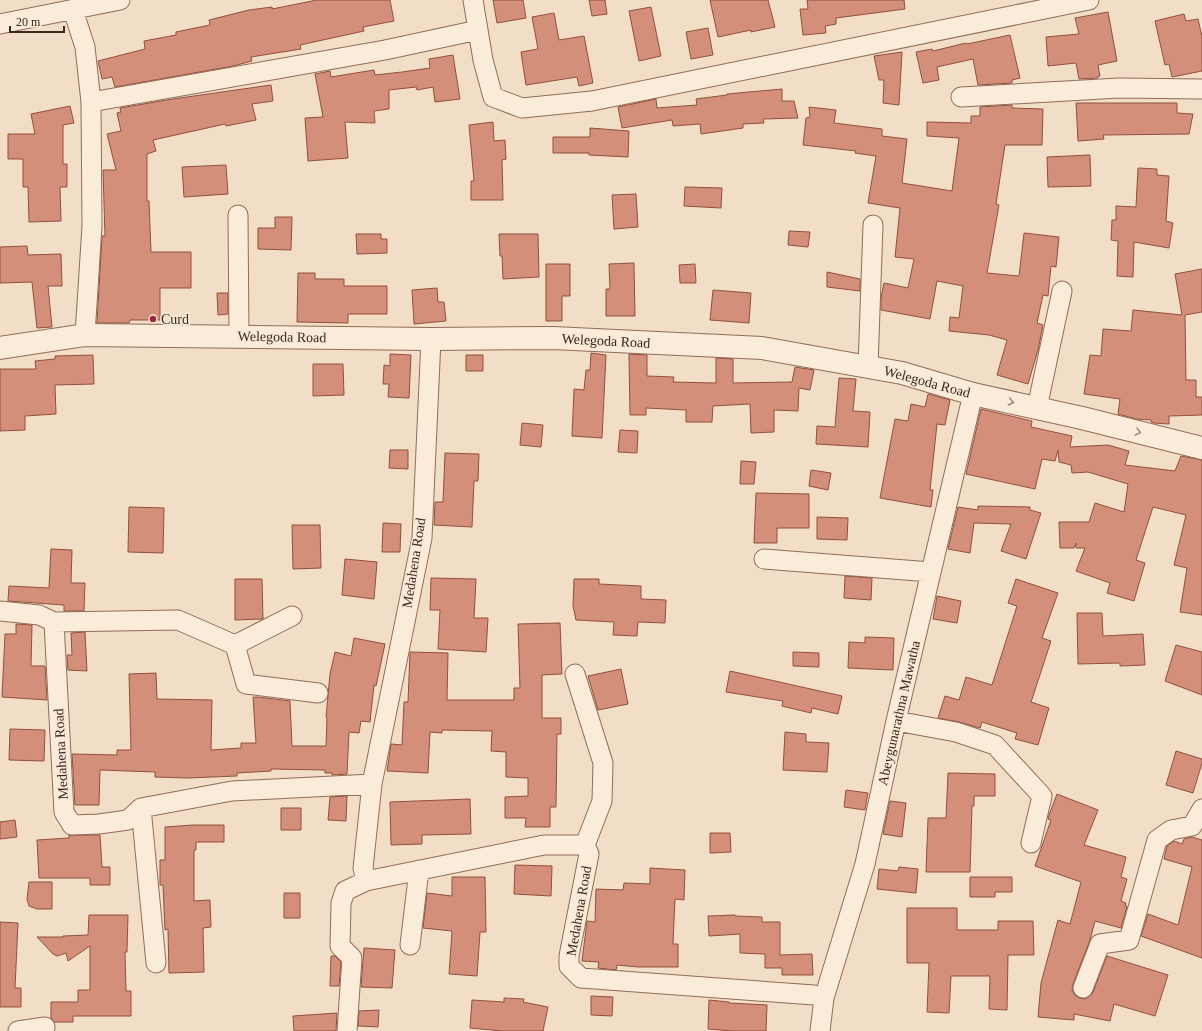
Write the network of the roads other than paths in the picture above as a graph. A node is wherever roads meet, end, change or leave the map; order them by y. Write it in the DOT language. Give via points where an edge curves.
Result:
graph roads {
  1 [pos="120,0"];
  2 [pos="473,0"];
  3 [pos="1089,0"];
  4 [pos="73,10"];
  5 [pos="0,24"];
  6 [pos="478,30"];
  7 [pos="1202,88"];
  8 [pos="962,97"];
  9 [pos="91,102"];
  10 [pos="238,215"];
  11 [pos="873,225"];
  12 [pos="1062,290"];
  13 [pos="84,335"];
  14 [pos="239,337"];
  15 [pos="430,339"];
  16 [pos="0,348"];
  17 [pos="868,367"];
  18 [pos="973,394"];
  19 [pos="1037,408"];
  20 [pos="1202,448"];
  21 [pos="764,559"];
  22 [pos="931,572"];
  23 [pos="0,611"];
  24 [pos="292,616"];
  25 [pos="54,622"];
  26 [pos="236,645"];
  27 [pos="575,674"];
  28 [pos="318,693"];
  29 [pos="896,721"];
  30 [pos="372,784"];
  31 [pos="141,808"];
  32 [pos="1202,809"];
  33 [pos="1031,843"];
  34 [pos="585,845"];
  35 [pos="419,870"];
  36 [pos="366,881"];
  37 [pos="410,945"];
  38 [pos="156,964"];
  39 [pos="1083,988"];
  40 [pos="824,998"];
  41 [pos="18,1031"];
  42 [pos="44,1031"];
  43 [pos="347,1031"];
  44 [pos="820,1031"];
  1 -- 4 [label="street"];
  2 -- 6 [label="street"];
  3 -- 6 [label="street" via="592,101 522,108 493,97"];
  4 -- 5 [label="street"];
  4 -- 9 [label="street" via="85,47"];
  6 -- 9 [label="street" via="385,50"];
  7 -- 8 [label="street" via="1119,88"];
  9 -- 13 [label="street" via="92,226"];
  10 -- 14 [label="street"];
  11 -- 17 [label="street"];
  12 -- 19 [label="street"];
  13 -- 14 [label="street, Welegoda Road"];
  13 -- 16 [label="street, Welegoda Road"];
  14 -- 15 [label="street, Welegoda Road"];
  15 -- 17 [label="street, Welegoda Road" via="553,338 762,348"];
  15 -- 30 [label="street, Medahena Road" via="422,538"];
  17 -- 18 [label="street, Welegoda Road" via="902,373"];
  18 -- 19 [label="street, Welegoda Road, one-way"];
  18 -- 22 [label="street, Abeygunarathna Mawatha"];
  19 -- 20 [label="street, Welegoda Road, one-way"];
  21 -- 22 [label="street"];
  22 -- 29 [label="street, Abeygunarathna Mawatha"];
  23 -- 25 [label="street" via="39,615"];
  24 -- 26 [label="street"];
  25 -- 26 [label="street" via="178,620"];
  25 -- 31 [label="street, Medahena Road" via="64,812 72,825 99,824 128,820"];
  26 -- 28 [label="street" via="246,684"];
  27 -- 34 [label="street" via="603,763 602,801"];
  29 -- 33 [label="street" via="956,732 995,745 1042,796"];
  29 -- 40 [label="street, Abeygunarathna Mawatha" via="865,864"];
  30 -- 31 [label="street, Medahena Road" via="232,791"];
  30 -- 36 [label="street, Medahena Road" via="363,868"];
  31 -- 38 [label="street"];
  32 -- 39 [label="street" via="1192,826 1171,830 1157,840 1129,940 1100,944"];
  34 -- 35 [label="street, Medahena Road" via="544,845"];
  34 -- 40 [label="street, Medahena Road" via="589,854 569,956 569,966 582,978 814,995"];
  35 -- 36 [label="street, Medahena Road"];
  35 -- 37 [label="street"];
  36 -- 43 [label="street" via="345,891 341,903 340,946 352,958"];
  40 -- 44 [label="street, Abeygunarathna Mawatha"];
  41 -- 42 [label="street" via="45,1027"];
}
